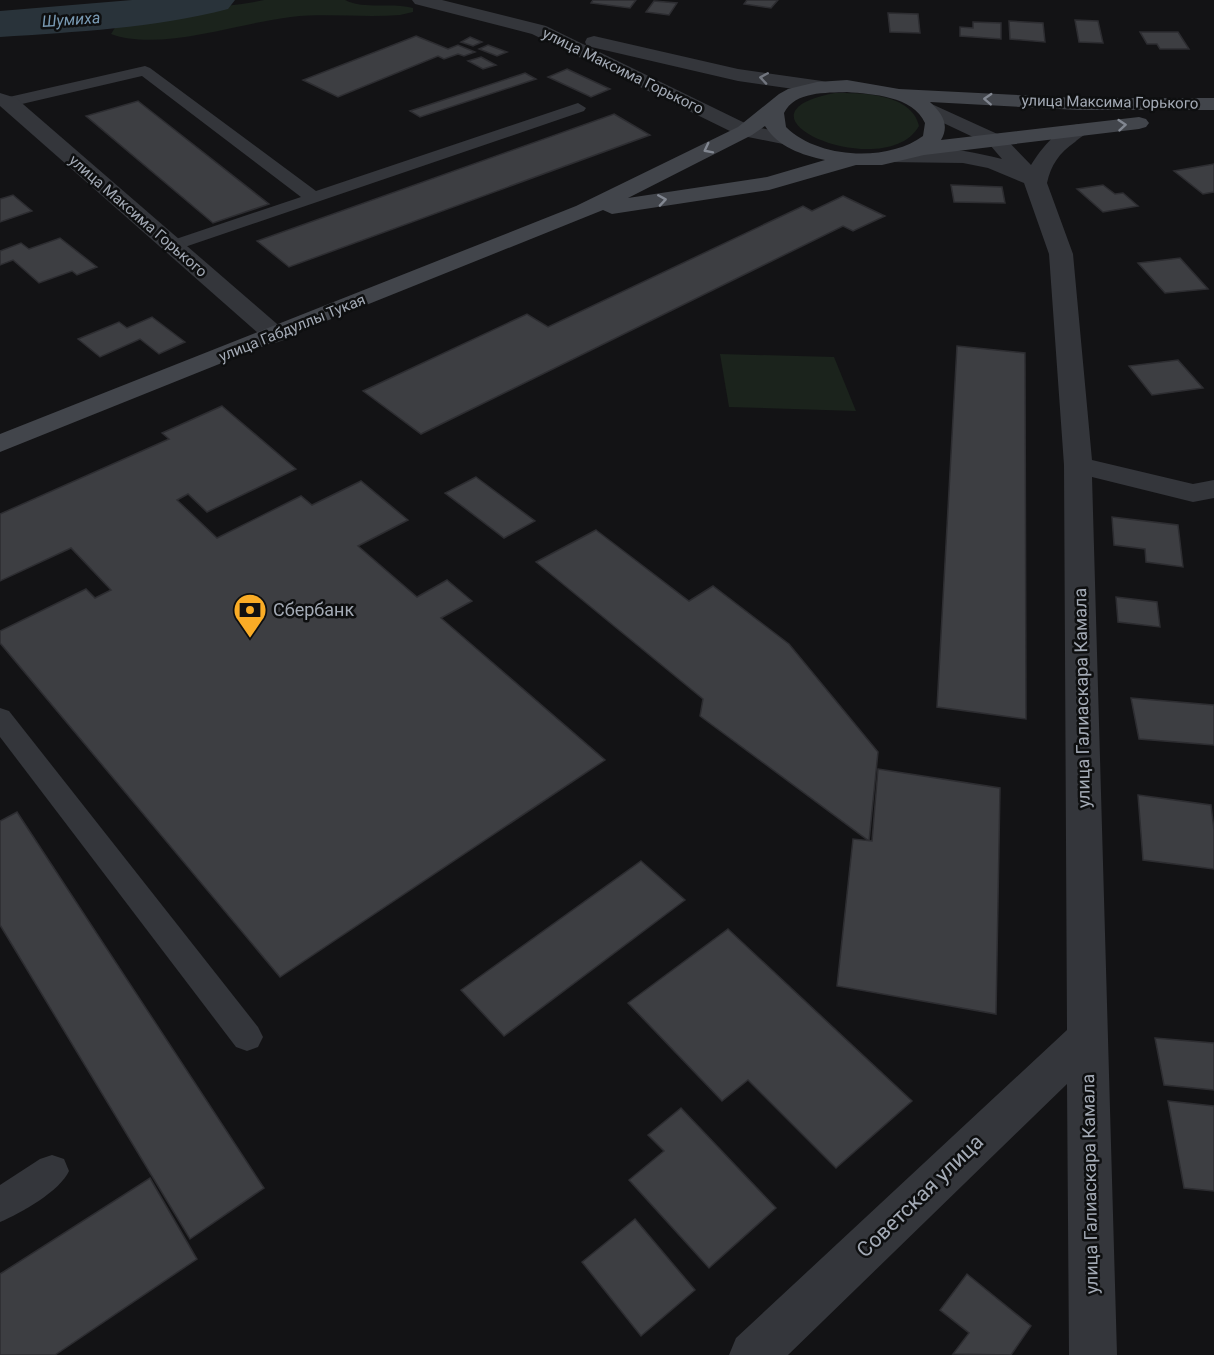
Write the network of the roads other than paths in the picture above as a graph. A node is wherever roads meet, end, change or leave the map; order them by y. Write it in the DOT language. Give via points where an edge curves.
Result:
graph roads {
  1 [pos="421,0"];
  2 [pos="539,30"];
  3 [pos="822,87"];
  4 [pos="898,94"];
  5 [pos="5,101"];
  6 [pos="1214,104"];
  7 [pos="925,107"];
  8 [pos="578,108"];
  9 [pos="776,108"];
  10 [pos="1214,115"];
  11 [pos="1080,129"];
  12 [pos="746,131"];
  13 [pos="788,139"];
  14 [pos="998,141"];
  15 [pos="918,149"];
  16 [pos="896,157"];
  17 [pos="854,158"];
  18 [pos="1036,183"];
  19 [pos="314,198"];
  20 [pos="584,212"];
  21 [pos="173,246"];
  22 [pos="275,335"];
  23 [pos="0,444"];
  24 [pos="1078,465"];
  25 [pos="1203,491"];
  26 [pos="1214,515"];
  27 [pos="0,718"];
  28 [pos="247,1037"];
  29 [pos="1087,1038"];
  30 [pos="52,1171"];
  31 [pos="0,1205"];
  32 [pos="753,1355"];
  33 [pos="1093,1355"];
  1 -- 2 [label="street, улица Максима Горького"];
  3 -- 2 [label="street, one-way" via="738,75"];
  2 -- 12 [label="street, улица Максима Горького"];
  3 -- 4 [label="main road, улица Максима Горького" via="873,88"];
  3 -- 9 [label="main road, улица Максима Горького" via="793,95"];
  6 -- 4 [label="main road, улица Максима Горького, one-way" via="1078,104"];
  4 -- 7 [label="main road, улица Максима Горького"];
  5 -- 19 [label="lane" via="145,71"];
  5 -- 21 [label="street, улица Максима Горького"];
  7 -- 14 [label="street, улица Галиаскара Камала"];
  7 -- 15 [label="main road" via="934,118 936,129 931,140"];
  8 -- 19 [label="lane"];
  9 -- 12 [label="main road, улица Габдуллы Тукая"];
  9 -- 13 [label="main road" via="773,118 777,129"];
  11 -- 10 [label="main road, улица Максима Горького, one-way"];
  11 -- 14 [label="main road, улица Максима Горького"];
  11 -- 18 [label="street" via="1049,153"];
  12 -- 13 [label="street, улица Максима Горького"];
  12 -- 20 [label="main road, улица Габдуллы Тукая, one-way"];
  13 -- 17 [label="main road, улица Максима Горького" via="828,155"];
  14 -- 15 [label="main road, улица Максима Горького"];
  14 -- 18 [label="street, улица Галиаскара Камала"];
  15 -- 16 [label="main road, улица Максима Горького"];
  16 -- 17 [label="main road, улица Максима Горького"];
  16 -- 18 [label="street" via="933,154 971,158 1006,168"];
  20 -- 17 [label="main road, улица Габдуллы Тукая, one-way" via="770,183"];
  18 -- 24 [label="street, улица Галиаскара Камала" via="1060,254"];
  19 -- 21 [label="lane"];
  20 -- 22 [label="main road, улица Габдуллы Тукая"];
  21 -- 22 [label="street, улица Максима Горького"];
  22 -- 23 [label="main road, улица Габдуллы Тукая"];
  24 -- 25 [label="street"];
  24 -- 29 [label="street, улица Галиаскара Камала"];
  25 -- 26 [label="street"];
  27 -- 28 [label="lane"];
  29 -- 32 [label="street, Советская улица"];
  29 -- 33 [label="street, улица Галиаскара Камала"];
  30 -- 31 [label="lane"];
}
